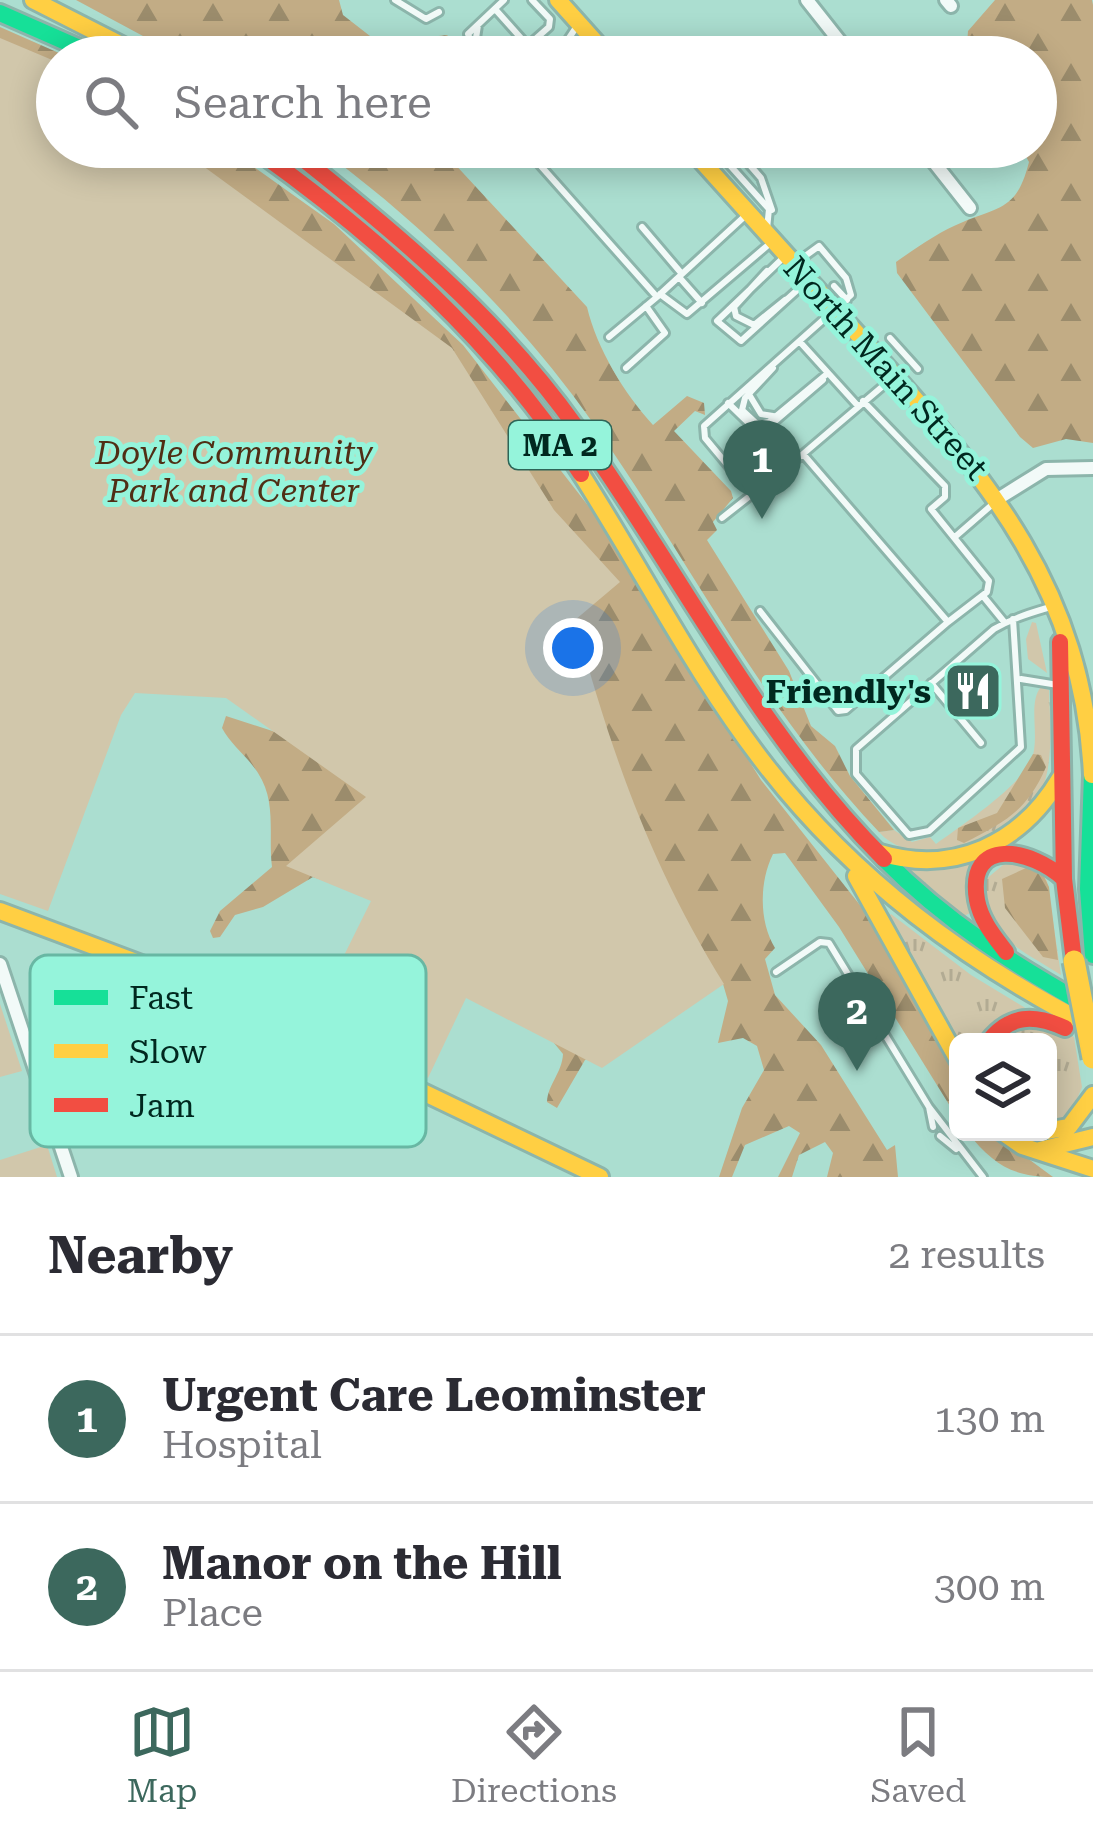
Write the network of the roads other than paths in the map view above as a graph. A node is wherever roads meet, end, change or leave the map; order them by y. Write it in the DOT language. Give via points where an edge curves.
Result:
graph roads {
  1 [pos="33,0"];
  2 [pos="394,0"];
  3 [pos="504,0"];
  4 [pos="807,0"];
  5 [pos="528,2"];
  6 [pos="495,9"];
  7 [pos="557,11"];
  8 [pos="439,12"];
  9 [pos="0,13"];
  10 [pos="543,26"];
  11 [pos="52,36"];
  12 [pos="104,36"];
  13 [pos="468,36"];
  14 [pos="522,36"];
  15 [pos="538,36"];
  16 [pos="585,36"];
  17 [pos="835,36"];
  18 [pos="278,168"];
  19 [pos="313,168"];
  20 [pos="543,168"];
  21 [pos="717,168"];
  22 [pos="719,168"];
  23 [pos="751,168"];
  24 [pos="939,168"];
  25 [pos="970,208"];
  26 [pos="748,212"];
  27 [pos="642,227"];
  28 [pos="790,250"];
  29 [pos="767,272"];
  30 [pos="681,275"];
  31 [pos="834,286"];
  32 [pos="658,296"];
  33 [pos="785,300"];
  34 [pos="702,303"];
  35 [pos="646,306"];
  36 [pos="840,306"];
  37 [pos="609,337"];
  38 [pos="890,338"];
  39 [pos="800,342"];
  40 [pos="904,353"];
  41 [pos="775,363"];
  42 [pos="626,368"];
  43 [pos="918,369"];
  44 [pos="828,373"];
  45 [pos="889,375"];
  46 [pos="728,404"];
  47 [pos="860,404"];
  48 [pos="803,454"];
  49 [pos="1093,468"];
  50 [pos="734,474"];
  51 [pos="1001,497"];
  52 [pos="722,518"];
  53 [pos="956,536"];
  54 [pos="982,596"];
  55 [pos="1057,605"];
  56 [pos="760,611"];
  57 [pos="1009,621"];
  58 [pos="948,622"];
  59 [pos="1021,679"];
  60 [pos="931,683"];
  61 [pos="1062,687"];
  62 [pos="981,743"];
  63 [pos="1063,766"];
  64 [pos="1092,781"];
  65 [pos="1012,833"];
  66 [pos="1064,834"];
  67 [pos="1087,838"];
  68 [pos="835,846"];
  69 [pos="871,849"];
  70 [pos="1064,879"];
  71 [pos="0,911"];
  72 [pos="117,955"];
  73 [pos="1083,958"];
  74 [pos="0,964"];
  75 [pos="776,972"];
  76 [pos="1033,977"];
  77 [pos="1093,1009"];
  78 [pos="1093,1027"];
  79 [pos="997,1033"];
  80 [pos="1093,1041"];
  81 [pos="949,1044"];
  82 [pos="30,1054"];
  83 [pos="1093,1058"];
  84 [pos="426,1094"];
  85 [pos="1093,1095"];
  86 [pos="929,1107"];
  87 [pos="933,1126"];
  88 [pos="1057,1132"];
  89 [pos="940,1136"];
  90 [pos="1093,1137"];
  91 [pos="1057,1140"];
  92 [pos="1037,1141"];
  93 [pos="61,1147"];
  94 [pos="959,1151"];
  95 [pos="1093,1169"];
  96 [pos="71,1177"];
  97 [pos="600,1177"];
  98 [pos="983,1177"];
  1 -- 12 [label="main road"];
  2 -- 8 [label="lane" via="426,19"];
  3 -- 6 [label="lane"];
  4 -- 17 [label="street"];
  5 -- 7 [label="lane"];
  6 -- 13 [label="lane"];
  6 -- 14 [label="lane"];
  7 -- 10 [label="lane"];
  7 -- 15 [label="lane"];
  7 -- 16 [label="main road"];
  9 -- 11 [label="main road"];
  18 -- 68 [label="main road, MA 2" via="416,281 503,370 593,491 764,763"];
  19 -- 69 [label="main road, MA 2" via="430,266 517,354 616,484 800,767"];
  20 -- 32 [label="lane"];
  21 -- 26 [label="main road, North Main Street"];
  22 -- 28 [label="lane"];
  23 -- 28 [label="lane" via="768,190"];
  24 -- 25 [label="street"];
  26 -- 28 [label="main road, North Main Street"];
  26 -- 30 [label="lane"];
  27 -- 30 [label="lane"];
  28 -- 29 [label="lane"];
  28 -- 33 [label="lane"];
  28 -- 34 [label="lane"];
  28 -- 36 [label="main road, North Main Street"];
  28 -- 36 [label="lane" via="818,246 850,284"];
  29 -- 33 [label="lane" via="734,307 736,316 751,326"];
  29 -- 33 [label="lane" via="717,321 742,341"];
  30 -- 32 [label="lane"];
  30 -- 34 [label="lane"];
  31 -- 36 [label="lane"];
  32 -- 34 [label="lane" via="680,314"];
  32 -- 35 [label="lane"];
  35 -- 37 [label="lane"];
  35 -- 42 [label="lane" via="665,333"];
  36 -- 39 [label="lane"];
  36 -- 45 [label="main road, North Main Street"];
  38 -- 40 [label="lane"];
  39 -- 41 [label="lane"];
  39 -- 44 [label="lane"];
  40 -- 43 [label="lane"];
  40 -- 45 [label="lane"];
  41 -- 44 [label="lane" via="742,407 753,422 766,424"];
  41 -- 46 [label="lane"];
  44 -- 46 [label="lane" via="766,432 754,433"];
  44 -- 47 [label="lane"];
  45 -- 47 [label="lane"];
  45 -- 51 [label="main road, North Main Street"];
  46 -- 50 [label="lane" via="703,430"];
  47 -- 48 [label="lane"];
  47 -- 53 [label="lane" via="945,486 931,509"];
  48 -- 52 [label="lane"];
  48 -- 58 [label="lane"];
  49 -- 51 [label="street" via="1046,469"];
  51 -- 53 [label="lane"];
  51 -- 55 [label="main road, North Main Street"];
  53 -- 54 [label="lane" via="985,572"];
  54 -- 57 [label="lane"];
  54 -- 58 [label="lane"];
  55 -- 57 [label="lane"];
  55 -- 61 [label="main road, North Main Street"];
  55 -- 64 [label="main road, North Main Street" via="1083,685"];
  56 -- 58 [label="lane" via="838,711"];
  57 -- 59 [label="lane"];
  57 -- 60 [label="lane"];
  59 -- 60 [label="lane" via="1018,752 915,836 903,832 853,761 860,743"];
  59 -- 61 [label="lane"];
  60 -- 62 [label="lane"];
  61 -- 63 [label="main road, North Main Street"];
  63 -- 65 [label="main road" via="1046,804"];
  63 -- 66 [label="main road, North Main Street"];
  64 -- 67 [label="main road, North Main Street"];
  65 -- 66 [label="main road"];
  65 -- 69 [label="main road" via="939,864"];
  66 -- 67 [label="main road"];
  66 -- 70 [label="main road, North Main Street"];
  67 -- 73 [label="main road, North Main Street"];
  68 -- 78 [label="main road, MA 2" via="953,947"];
  68 -- 81 [label="main road"];
  69 -- 76 [label="main road, MA 2" via="944,916"];
  70 -- 73 [label="main road, North Main Street"];
  70 -- 76 [label="main road" via="1034,856 1010,853 988,862 973,884 986,926"];
  71 -- 72 [label="main road"];
  73 -- 83 [label="main road, North Main Street, bridge"];
  74 -- 82 [label="street"];
  75 -- 86 [label="lane" via="827,941"];
  76 -- 77 [label="main road, MA 2"];
  79 -- 80 [label="main road" via="1028,1016"];
  84 -- 97 [label="main road"];
  85 -- 88 [label="main road"];
  86 -- 87 [label="lane"];
  86 -- 94 [label="lane"];
  89 -- 94 [label="lane"];
  90 -- 91 [label="main road"];
  92 -- 95 [label="main road"];
  93 -- 96 [label="street"];
  94 -- 98 [label="lane"];
}
